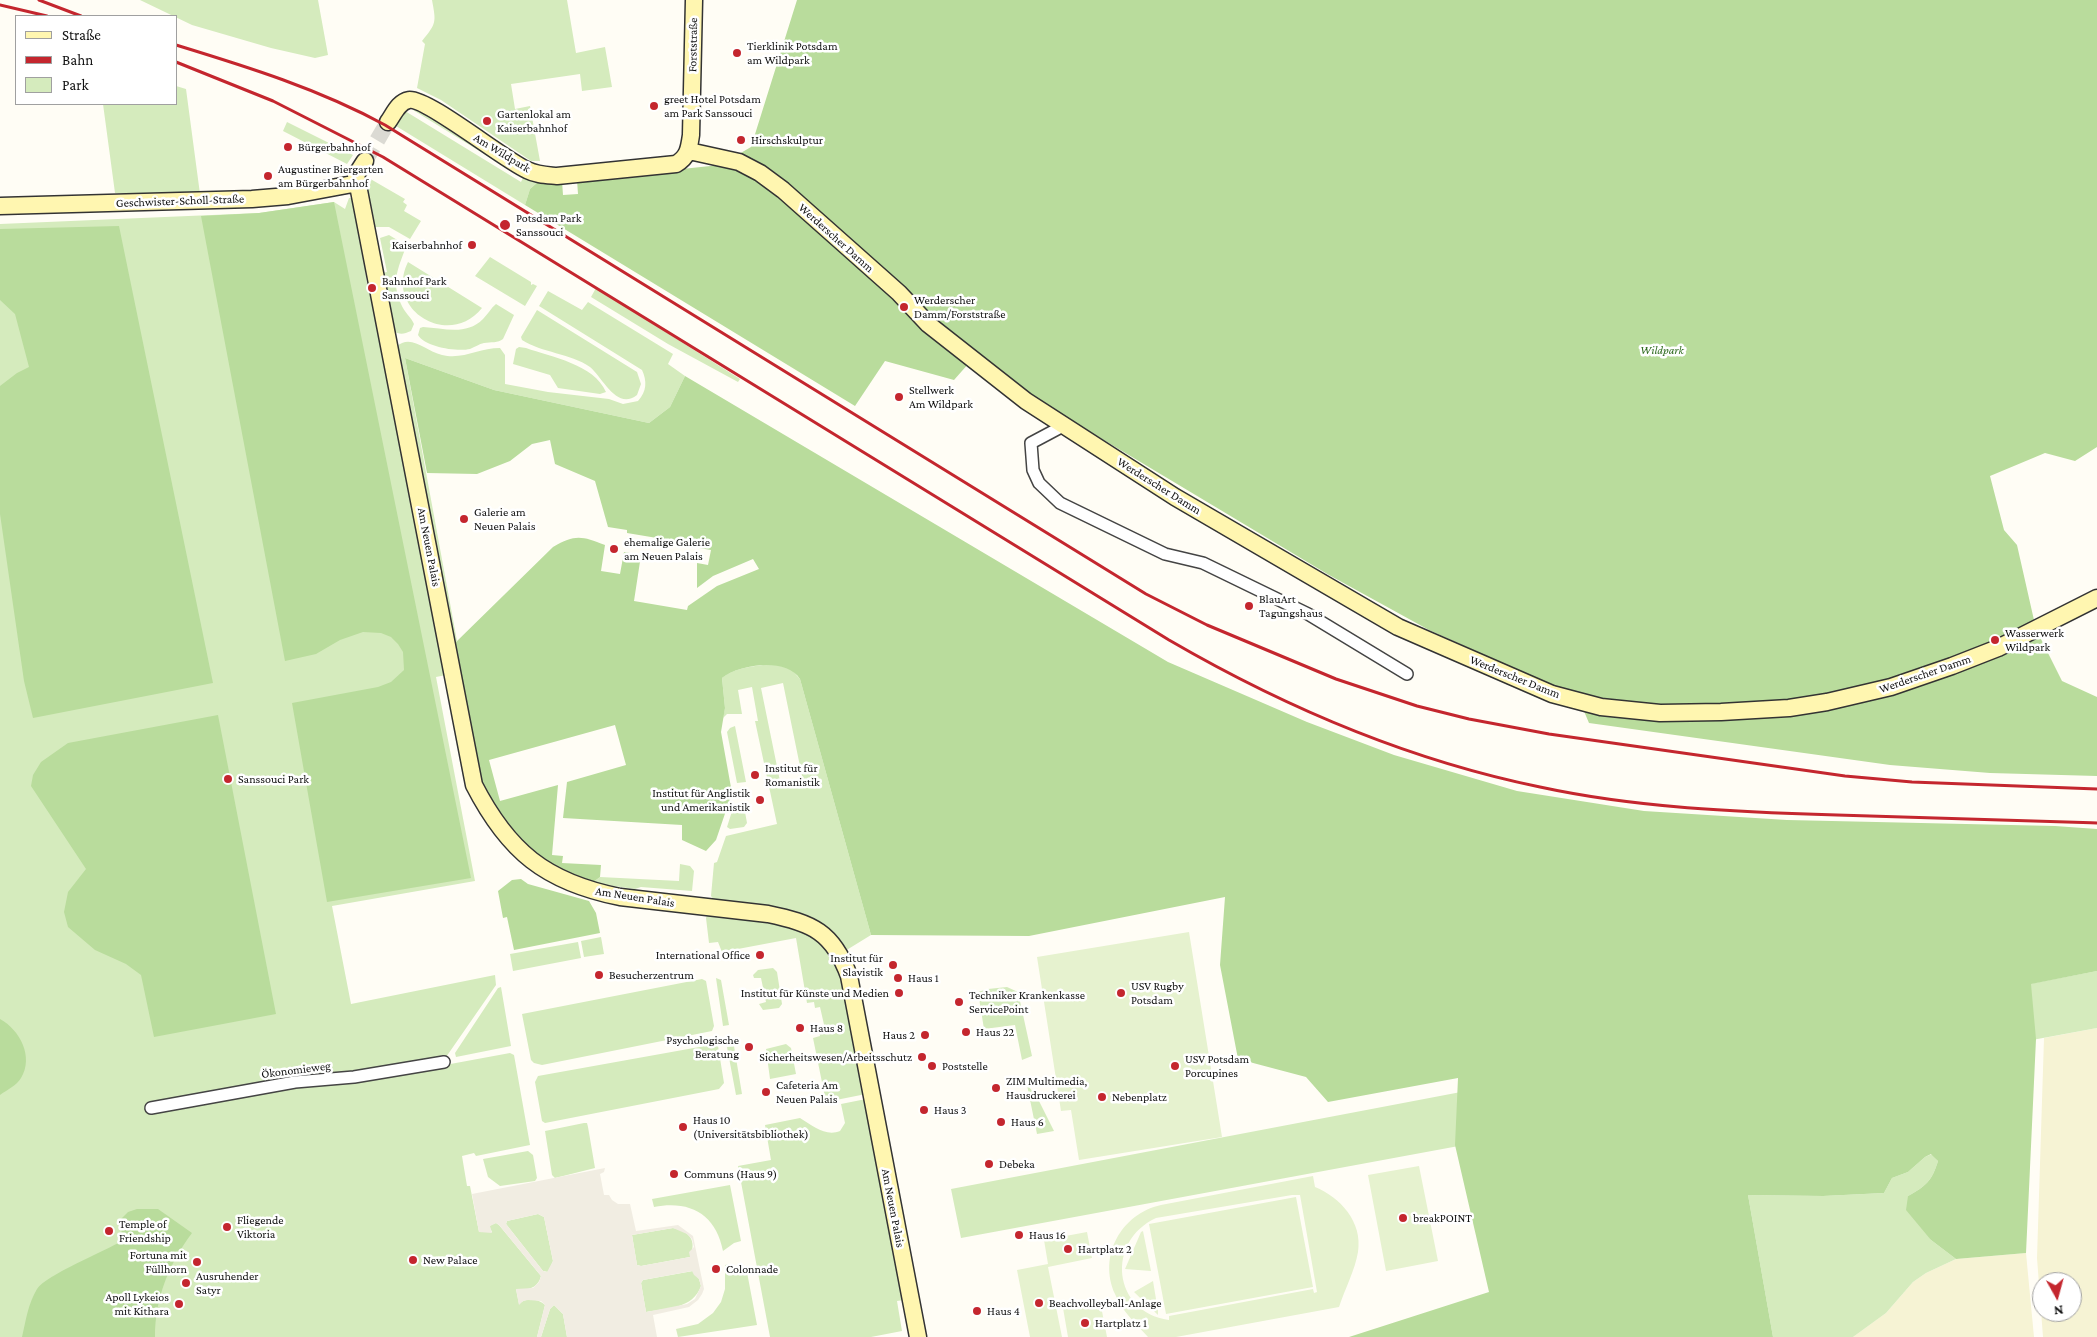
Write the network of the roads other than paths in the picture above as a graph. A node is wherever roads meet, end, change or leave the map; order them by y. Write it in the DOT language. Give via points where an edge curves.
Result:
graph roads {
  1 [pos="694,0"];
  2 [pos="388,122"];
  3 [pos="689,151"];
  4 [pos="364,161"];
  5 [pos="358,183"];
  6 [pos="0,206"];
  7 [pos="1063,426"];
  8 [pos="2097,598"];
  9 [pos="1407,674"];
  10 [pos="444,1062"];
  11 [pos="151,1108"];
  12 [pos="918,1337"];
  1 -- 3 [label="street, Forststraße"];
  2 -- 3 [label="street, Am Wildpark" via="400,104 414,99 518,166 539,175 666,166 683,160"];
  3 -- 7 [label="street, Werderscher Damm" via="739,162 760,173 899,293 928,324"];
  4 -- 5 [label="street" via="356,175"];
  5 -- 6 [label="street, Geschwister-Scholl-Straße" via="252,199"];
  5 -- 12 [label="street, Am Neuen Palais" via="474,784 506,837 526,857 573,884 620,897 783,917 809,925 833,943 849,976"];
  7 -- 8 [label="street, Werderscher Damm" via="1175,497 1398,627 1552,694 1601,707 1660,713 1721,712 1789,708 1864,694 1920,678 1998,648"];
  7 -- 9 [label="street" via="1031,442 1033,470 1039,483 1060,503 1165,554 1203,563 1308,614"];
  10 -- 11 [label="street, Ökonomieweg" via="354,1077 295,1082"];
}
